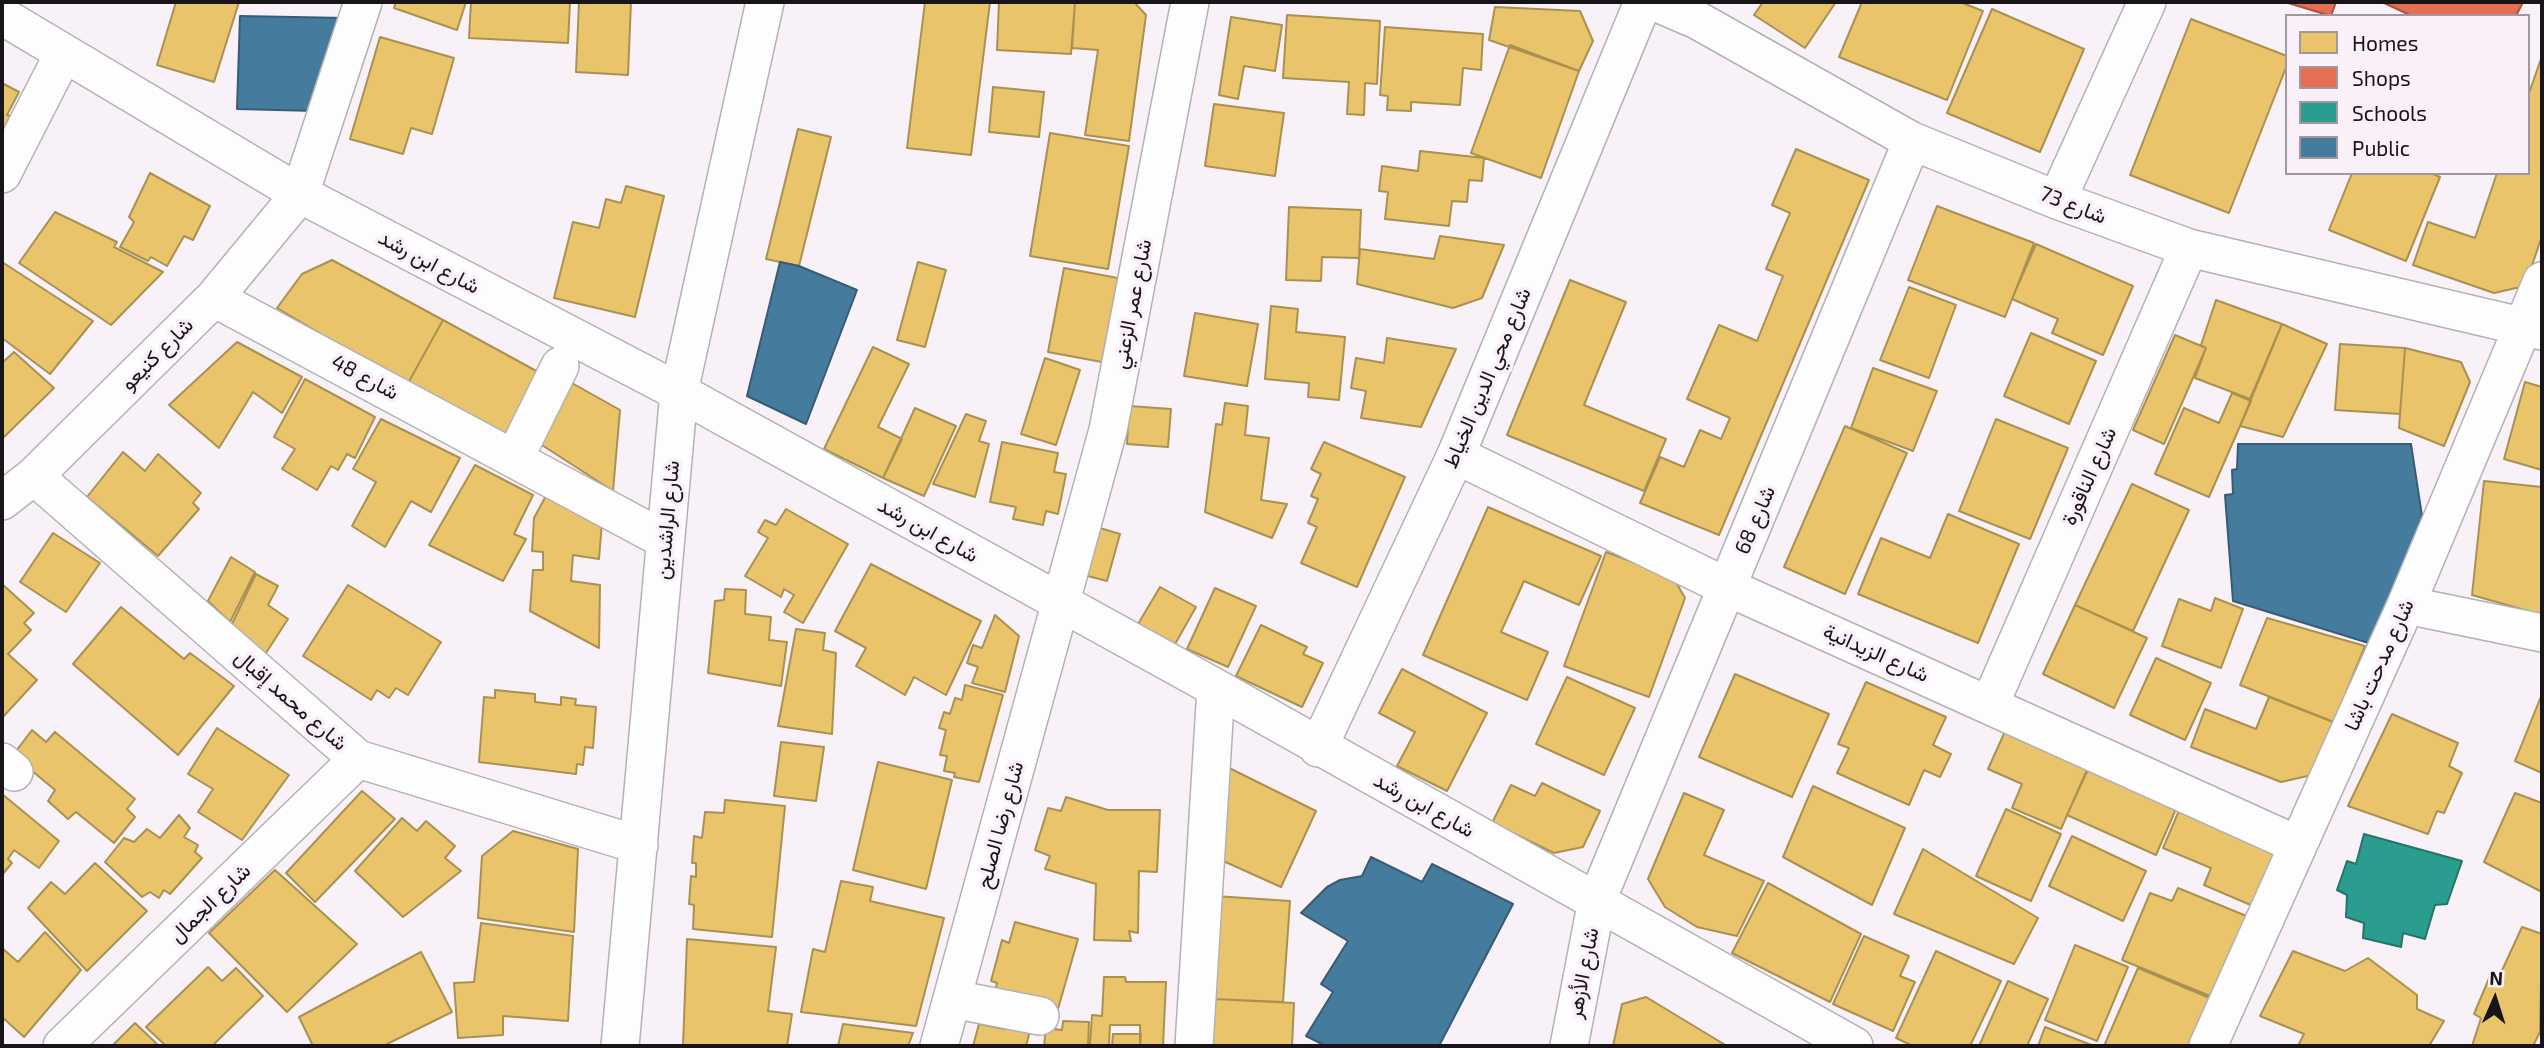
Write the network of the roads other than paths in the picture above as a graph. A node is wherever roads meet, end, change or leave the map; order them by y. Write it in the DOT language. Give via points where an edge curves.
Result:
graph roads {
  1 [pos="363,2"];
  2 [pos="765,2"];
  3 [pos="1190,2"];
  4 [pos="1643,2"];
  5 [pos="1655,2"];
  6 [pos="2147,2"];
  7 [pos="2,16"];
  8 [pos="64,53"];
  9 [pos="1912,141"];
  10 [pos="2,174"];
  11 [pos="300,194"];
  12 [pos="2057,200"];
  13 [pos="2189,248"];
  14 [pos="2542,281"];
  15 [pos="214,298"];
  16 [pos="2532,330"];
  17 [pos="560,366"];
  18 [pos="679,392"];
  19 [pos="1456,456"];
  20 [pos="515,457"];
  21 [pos="34,476"];
  22 [pos="2,501"];
  23 [pos="665,540"];
  24 [pos="1727,587"];
  25 [pos="1059,603"];
  26 [pos="2406,605"];
  27 [pos="2542,633"];
  28 [pos="1216,688"];
  29 [pos="1990,704"];
  30 [pos="1318,747"];
  31 [pos="358,759"];
  32 [pos="639,845"];
  33 [pos="2298,845"];
  34 [pos="1597,900"];
  35 [pos="953,999"];
  36 [pos="1040,1016"];
  37 [pos="62,1046"];
  38 [pos="620,1046"];
  39 [pos="939,1046"];
  40 [pos="1195,1046"];
  41 [pos="1569,1046"];
  42 [pos="1854,1046"];
  43 [pos="2207,1046"];
  1 -- 11 [label="street"];
  2 -- 18 [label="street, شارع الراشدين"];
  3 -- 25 [label="street, شارع عمر الزعني" via="1108,430"];
  4 -- 19 [label="street, شارع محي الدين الخياط"];
  5 -- 9 [label="street, شارع 73" via="1697,20"];
  6 -- 12 [label="street"];
  7 -- 8 [label="street, شارع ابن رشد"];
  8 -- 10 [label="street"];
  8 -- 11 [label="street, شارع ابن رشد"];
  9 -- 12 [label="street, شارع 73"];
  9 -- 24 [label="street, شارع 68"];
  11 -- 15 [label="street, شارع كنيعو"];
  11 -- 18 [label="street, شارع ابن رشد"];
  12 -- 13 [label="street, شارع 73"];
  13 -- 16 [label="street, شارع 73"];
  13 -- 29 [label="street, شارع الناقورة"];
  14 -- 16 [label="street, شارع مدحت باشا"];
  15 -- 20 [label="street, شارع 48"];
  15 -- 21 [label="street, شارع كنيعو"];
  16 -- 26 [label="street, شارع مدحت باشا"];
  17 -- 20 [label="street"];
  18 -- 23 [label="street, شارع الراشدين"];
  18 -- 25 [label="street, شارع ابن رشد"];
  19 -- 24 [label="street, شارع الزيدانية"];
  19 -- 30 [label="street, شارع محي الدين الخياط"];
  20 -- 23 [label="street, شارع 48"];
  21 -- 22 [label="street, شارع كنيعو"];
  21 -- 31 [label="street, شارع محمد إقبال"];
  23 -- 32 [label="street, شارع الراشدين"];
  24 -- 29 [label="street, شارع الزيدانية"];
  24 -- 34 [label="street, شارع 68"];
  25 -- 28 [label="street, شارع ابن رشد"];
  25 -- 35 [label="street, شارع رضا الصلح"];
  26 -- 27 [label="street"];
  26 -- 33 [label="street, شارع مدحت باشا"];
  28 -- 30 [label="street, شارع ابن رشد"];
  28 -- 40 [label="street"];
  29 -- 33 [label="street, شارع الزيدانية"];
  30 -- 34 [label="street, شارع ابن رشد"];
  31 -- 32 [label="street, شارع محمد إقبال"];
  31 -- 37 [label="street, شارع الجمال"];
  32 -- 38 [label="street, شارع الراشدين"];
  33 -- 43 [label="street, شارع مدحت باشا"];
  34 -- 41 [label="street, شارع الأزهر"];
  34 -- 42 [label="street, شارع ابن رشد"];
  35 -- 36 [label="street"];
  35 -- 39 [label="street, شارع رضا الصلح"];
}
